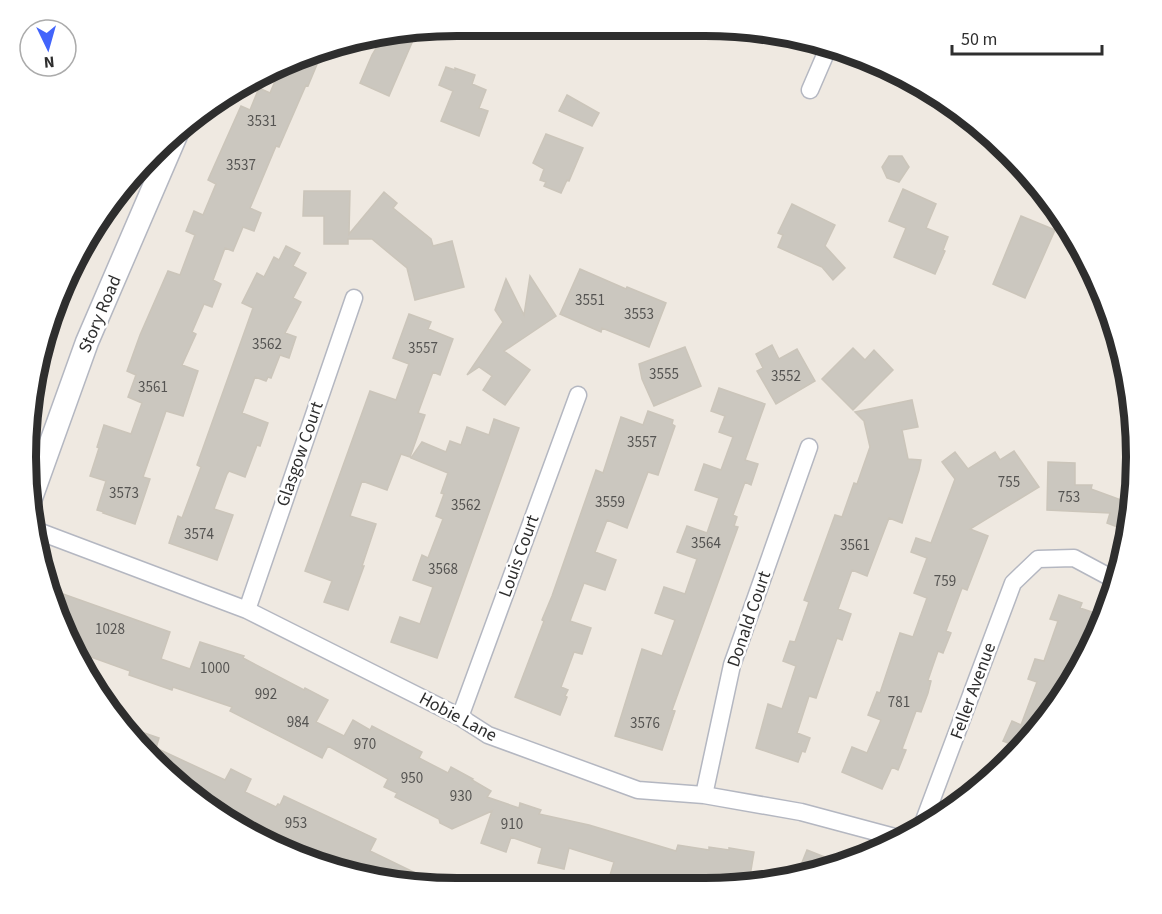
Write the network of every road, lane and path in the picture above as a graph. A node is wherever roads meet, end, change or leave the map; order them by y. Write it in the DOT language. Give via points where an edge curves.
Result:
graph roads {
  1 [pos="826,54"];
  2 [pos="810,90"];
  3 [pos="171,148"];
  4 [pos="354,298"];
  5 [pos="578,395"];
  6 [pos="809,447"];
  7 [pos="36,462"];
  8 [pos="43,533"];
  9 [pos="1109,577"];
  10 [pos="247,610"];
  11 [pos="460,717"];
  12 [pos="704,795"];
  13 [pos="926,815"];
  14 [pos="890,836"];
  1 -- 2 [label="street"];
  3 -- 7 [label="street, Story Road"];
  4 -- 10 [label="street, Glasgow Court"];
  5 -- 11 [label="street, Louis Court"];
  6 -- 12 [label="street, Donald Court" via="732,665"];
  8 -- 10 [label="street, Hobie Lane"];
  9 -- 13 [label="street, Feller Avenue" via="1074,558 1038,559 1013,583"];
  10 -- 11 [label="street, Hobie Lane"];
  11 -- 12 [label="street, Hobie Lane" via="488,735 638,790"];
  12 -- 14 [label="street, Hobie Lane" via="801,812"];
}
